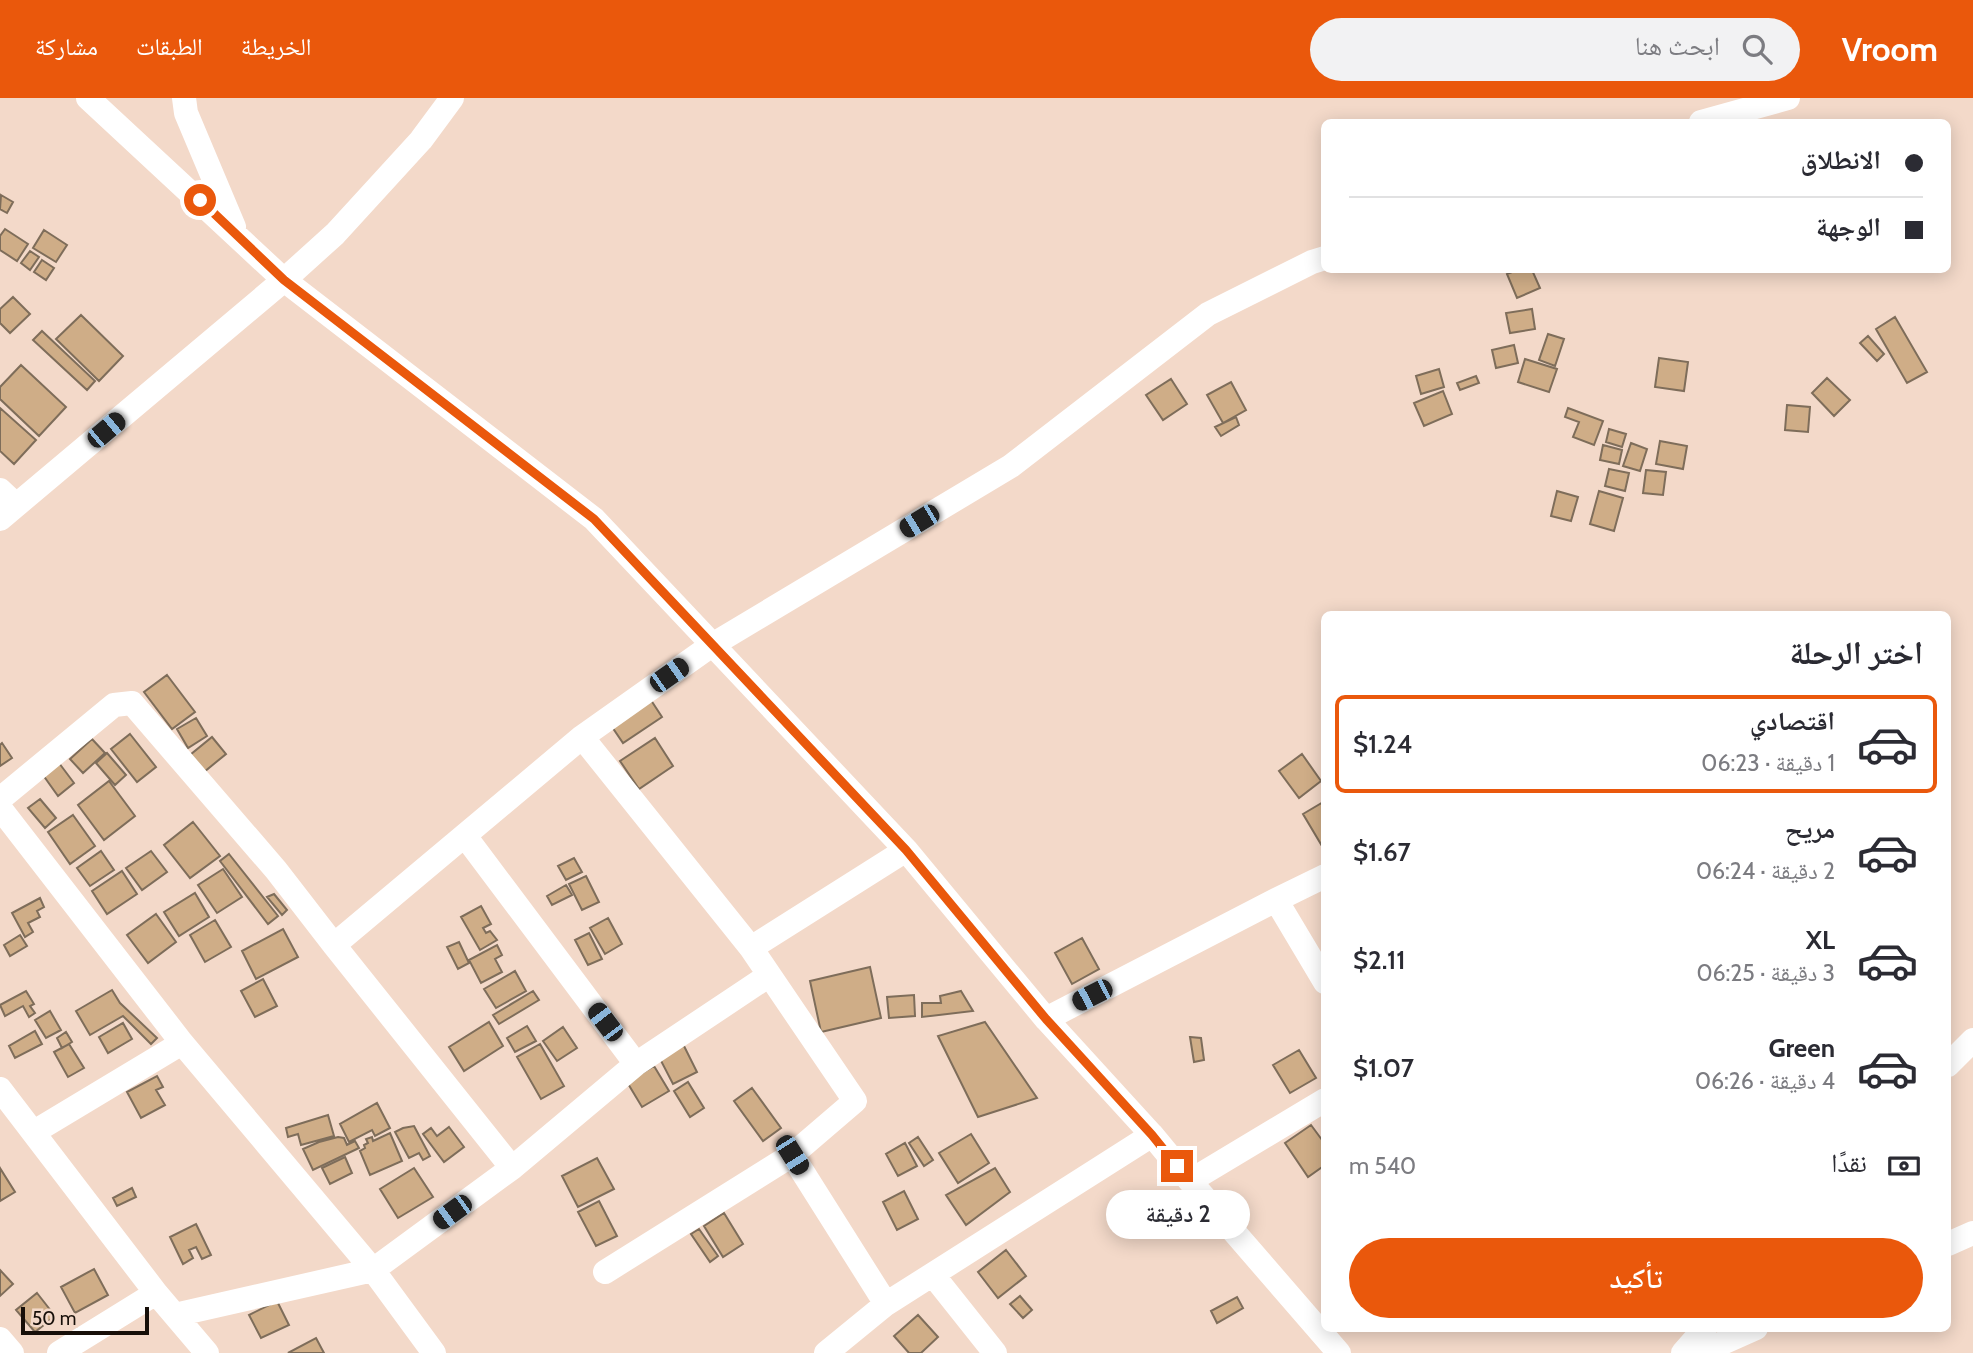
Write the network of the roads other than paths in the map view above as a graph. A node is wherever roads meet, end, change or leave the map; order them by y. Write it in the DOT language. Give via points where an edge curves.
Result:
graph roads {
  1 [pos="88,98"];
  2 [pos="184,98"];
  3 [pos="452,98"];
  4 [pos="1788,98"];
  5 [pos="1712,119"];
  6 [pos="237,234"];
  7 [pos="1321,259"];
  8 [pos="284,280"];
  9 [pos="5,504"];
  10 [pos="712,645"];
  11 [pos="582,737"];
  12 [pos="0,799"];
  13 [pos="0,808"];
  14 [pos="465,835"];
  15 [pos="906,850"];
  16 [pos="1321,878"];
  17 [pos="1276,900"];
  18 [pos="334,945"];
  19 [pos="751,948"];
  20 [pos="1321,975"];
  21 [pos="768,976"];
  22 [pos="1046,1019"];
  23 [pos="1973,1040"];
  24 [pos="182,1043"];
  25 [pos="1951,1062"];
  26 [pos="636,1064"];
  27 [pos="0,1089"];
  28 [pos="1321,1102"];
  29 [pos="34,1132"];
  30 [pos="1152,1135"];
  31 [pos="792,1155"];
  32 [pos="512,1168"];
  33 [pos="1190,1181"];
  34 [pos="1973,1233"];
  35 [pos="1951,1243"];
  36 [pos="373,1270"];
  37 [pos="605,1272"];
  38 [pos="933,1275"];
  39 [pos="156,1293"];
  40 [pos="886,1304"];
  41 [pos="175,1315"];
  42 [pos="1701,1332"];
  43 [pos="1747,1332"];
  44 [pos="0,1339"];
  45 [pos="12,1353"];
  46 [pos="59,1353"];
  47 [pos="207,1353"];
  48 [pos="434,1353"];
  49 [pos="826,1353"];
  50 [pos="995,1353"];
  51 [pos="1339,1353"];
  52 [pos="1683,1353"];
  53 [pos="1700,1353"];
  1 -- 6 [label="street"];
  2 -- 6 [label="street" via="186,113"];
  3 -- 8 [label="street" via="421,140 344,225"];
  4 -- 5 [label="street"];
  6 -- 8 [label="street"];
  7 -- 10 [label="street" via="1208,314 1011,466"];
  8 -- 9 [label="street"];
  8 -- 10 [label="street" via="594,519"];
  10 -- 11 [label="street"];
  10 -- 15 [label="street"];
  11 -- 14 [label="street"];
  11 -- 19 [label="street"];
  12 -- 18 [label="street" via="114,705 132,703 276,870"];
  13 -- 24 [label="street"];
  14 -- 18 [label="street"];
  14 -- 26 [label="street"];
  15 -- 19 [label="street"];
  15 -- 22 [label="street"];
  16 -- 17 [label="street"];
  17 -- 20 [label="street"];
  17 -- 22 [label="street"];
  18 -- 32 [label="street"];
  19 -- 21 [label="street"];
  21 -- 26 [label="street"];
  21 -- 31 [label="street" via="855,1101"];
  22 -- 30 [label="street"];
  23 -- 25 [label="street"];
  24 -- 29 [label="street"];
  24 -- 36 [label="street"];
  26 -- 32 [label="street"];
  27 -- 29 [label="street"];
  28 -- 33 [label="street"];
  29 -- 39 [label="street"];
  30 -- 33 [label="street"];
  30 -- 38 [label="street"];
  31 -- 37 [label="street"];
  31 -- 40 [label="street"];
  32 -- 36 [label="street"];
  33 -- 51 [label="street"];
  34 -- 35 [label="street"];
  36 -- 41 [label="street"];
  36 -- 48 [label="street"];
  38 -- 40 [label="street"];
  38 -- 50 [label="street"];
  39 -- 41 [label="street"];
  39 -- 46 [label="street"];
  40 -- 49 [label="street"];
  41 -- 47 [label="street"];
  42 -- 52 [label="street"];
  43 -- 53 [label="street"];
  44 -- 45 [label="street"];
}
